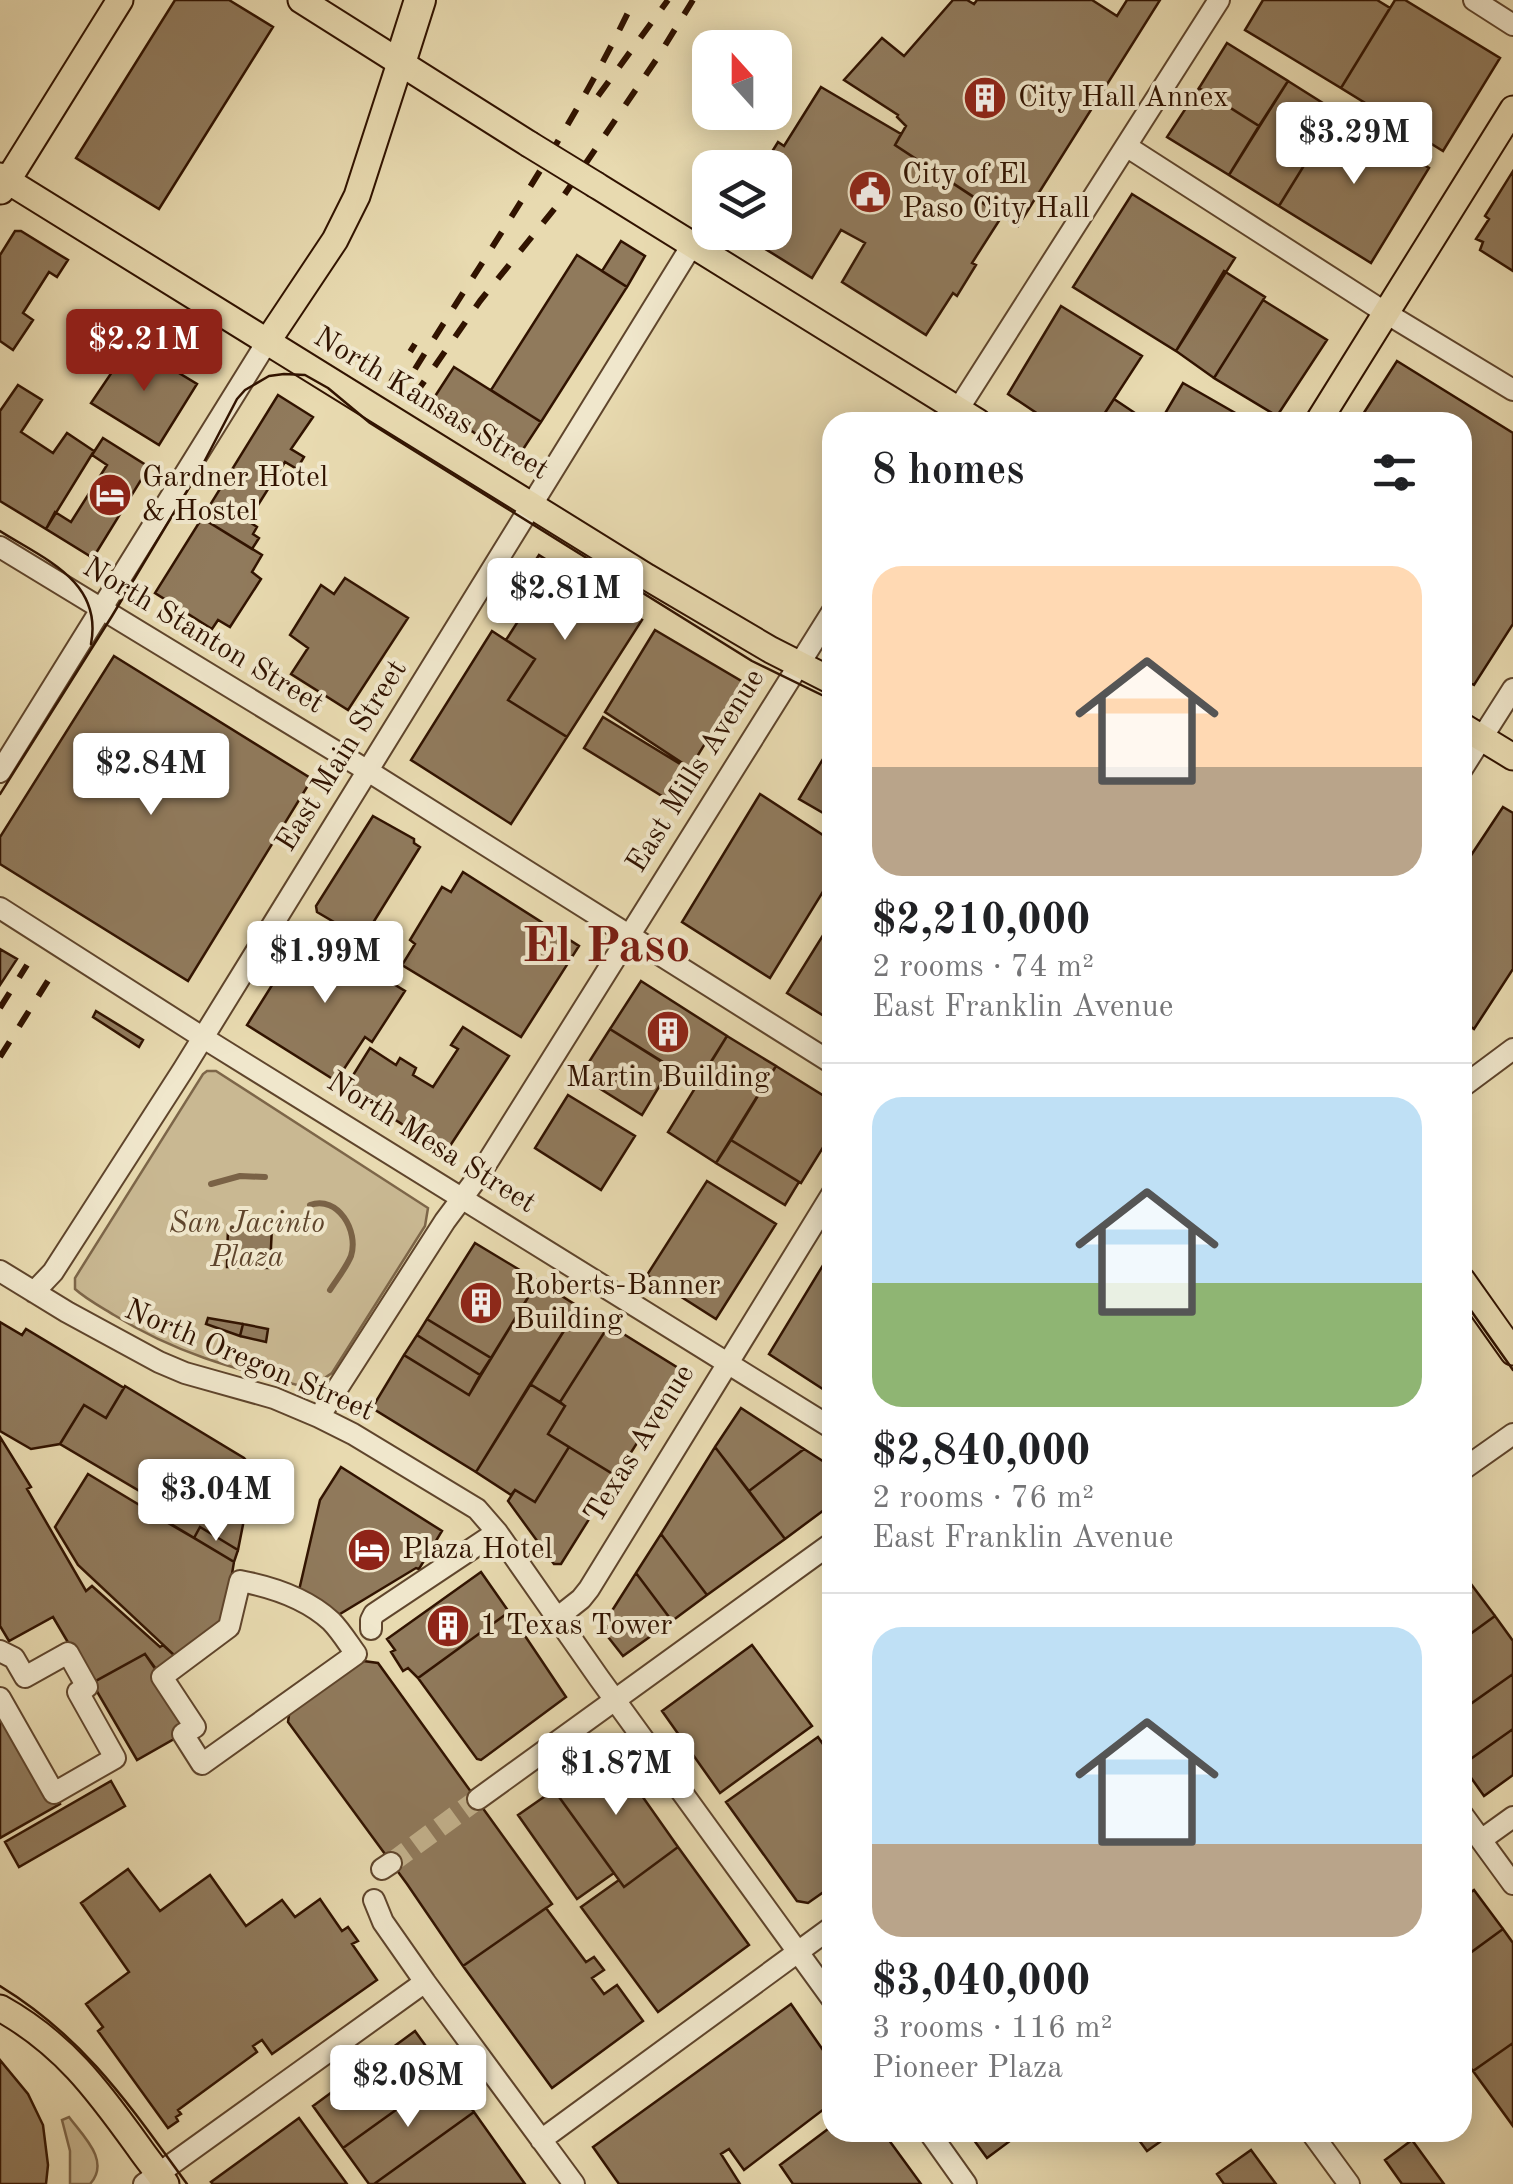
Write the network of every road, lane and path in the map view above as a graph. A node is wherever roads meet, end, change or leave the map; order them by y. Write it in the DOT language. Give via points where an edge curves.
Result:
graph roads {
  1 [pos="120,0"];
  2 [pos="301,0"];
  3 [pos="420,0"];
  4 [pos="1219,0"];
  5 [pos="1474,0"];
  6 [pos="1513,25"];
  7 [pos="400,63"];
  8 [pos="1513,109"];
  9 [pos="1126,146"];
  10 [pos="2,183"];
  11 [pos="692,245"];
  12 [pos="700,250"];
  13 [pos="1386,313"];
  14 [pos="267,342"];
  15 [pos="1513,390"];
  16 [pos="953,412"];
  17 [pos="966,412"];
  18 [pos="1324,412"];
  19 [pos="532,504"];
  20 [pos="0,546"];
  21 [pos="102,610"];
  22 [pos="822,628"];
  23 [pos="800,664"];
  24 [pos="822,676"];
  25 [pos="1513,688"];
  26 [pos="1472,732"];
  27 [pos="1513,757"];
  28 [pos="368,771"];
  29 [pos="0,772"];
  30 [pos="0,908"];
  31 [pos="629,935"];
  32 [pos="202,1037"];
  33 [pos="1513,1049"];
  34 [pos="822,1056"];
  35 [pos="1472,1080"];
  36 [pos="463,1198"];
  37 [pos="822,1210"];
  38 [pos="0,1271"];
  39 [pos="34,1292"];
  40 [pos="1472,1294"];
  41 [pos="1513,1352"];
  42 [pos="728,1363"];
  43 [pos="319,1417"];
  44 [pos="822,1422"];
  45 [pos="1513,1434"];
  46 [pos="1472,1463"];
  47 [pos="497,1532"];
  48 [pos="822,1549"];
  49 [pos="557,1618"];
  50 [pos="370,1629"];
  51 [pos="346,1642"];
  52 [pos="0,1651"];
  53 [pos="0,1698"];
  54 [pos="616,1700"];
  55 [pos="478,1798"];
  56 [pos="1513,1817"];
  57 [pos="1472,1828"];
  58 [pos="1481,1840"];
  59 [pos="1513,1884"];
  60 [pos="374,1900"];
  61 [pos="822,1934"];
  62 [pos="798,1952"];
  63 [pos="425,1982"];
  64 [pos="822,1985"];
  65 [pos="0,2008"];
  66 [pos="541,2140"];
  67 [pos="936,2142"];
  68 [pos="1318,2142"];
  69 [pos="156,2180"];
  70 [pos="574,2184"];
  71 [pos="966,2184"];
  72 [pos="1348,2184"];
  1 -- 10 [label="main road"];
  2 -- 7 [label="main road"];
  3 -- 7 [label="highway"];
  4 -- 9 [label="street"];
  5 -- 6 [label="street"];
  7 -- 11 [label="main road, bridge"];
  7 -- 14 [label="main road" via="357,196"];
  8 -- 13 [label="main road"];
  9 -- 13 [label="street"];
  9 -- 17 [label="street"];
  10 -- 14 [label="main road, North Kansas Street"];
  11 -- 19 [label="street, East Main Street"];
  12 -- 16 [label="main road"];
  13 -- 15 [label="street"];
  13 -- 18 [label="main road"];
  14 -- 19 [label="main road, North Kansas Street"];
  14 -- 21 [label="street"];
  19 -- 23 [label="main road, North Kansas Street"];
  19 -- 28 [label="street, East Main Street"];
  20 -- 21 [label="street, North Stanton Street"];
  21 -- 28 [label="street, North Stanton Street"];
  21 -- 29 [label="street"];
  22 -- 23 [label="street, East Mills Avenue"];
  23 -- 24 [label="main road, North Kansas Street"];
  23 -- 31 [label="street, East Mills Avenue"];
  25 -- 26 [label="street"];
  26 -- 27 [label="main road"];
  28 -- 31 [label="street, North Stanton Street"];
  28 -- 32 [label="street, East Main Street"];
  30 -- 32 [label="street, North Mesa Street"];
  31 -- 34 [label="street, North Stanton Street"];
  31 -- 36 [label="street, East Mills Avenue"];
  32 -- 36 [label="street, North Mesa Street"];
  32 -- 39 [label="street, East Main Street"];
  33 -- 35 [label="street"];
  36 -- 42 [label="street, North Mesa Street"];
  36 -- 43 [label="street, East Mills Avenue"];
  37 -- 42 [label="street, Texas Avenue"];
  38 -- 39 [label="street, North Oregon Street"];
  39 -- 43 [label="street, North Oregon Street" via="160,1362"];
  40 -- 41 [label="main road"];
  42 -- 44 [label="street, North Mesa Street"];
  42 -- 49 [label="street, Texas Avenue" via="589,1589"];
  43 -- 47 [label="street, North Oregon Street" via="477,1509"];
  45 -- 46 [label="street"];
  47 -- 49 [label="street, North Oregon Street"];
  47 -- 50 [label="street" via="374,1614"];
  48 -- 54 [label="street"];
  49 -- 54 [label="street, North Oregon Street"];
  51 -- 51 [label="street" via="330,1620 297,1599 240,1582 229,1627 162,1676 195,1727 182,1734 202,1764 356,1654"];
  52 -- 53 [label="street" via="26,1677 68,1653 87,1687 78,1692 114,1758 54,1793"];
  54 -- 55 [label="street"];
  54 -- 62 [label="street, North Oregon Street"];
  56 -- 58 [label="street"];
  57 -- 58 [label="street"];
  58 -- 59 [label="street"];
  60 -- 63 [label="street"];
  61 -- 62 [label="street"];
  62 -- 64 [label="street, North Oregon Street"];
  62 -- 66 [label="street"];
  63 -- 66 [label="street"];
  63 -- 69 [label="street"];
  65 -- 69 [label="main road" via="48,2040 112,2108"];
  66 -- 70 [label="street"];
  67 -- 71 [label="street"];
  68 -- 72 [label="street"];
}
